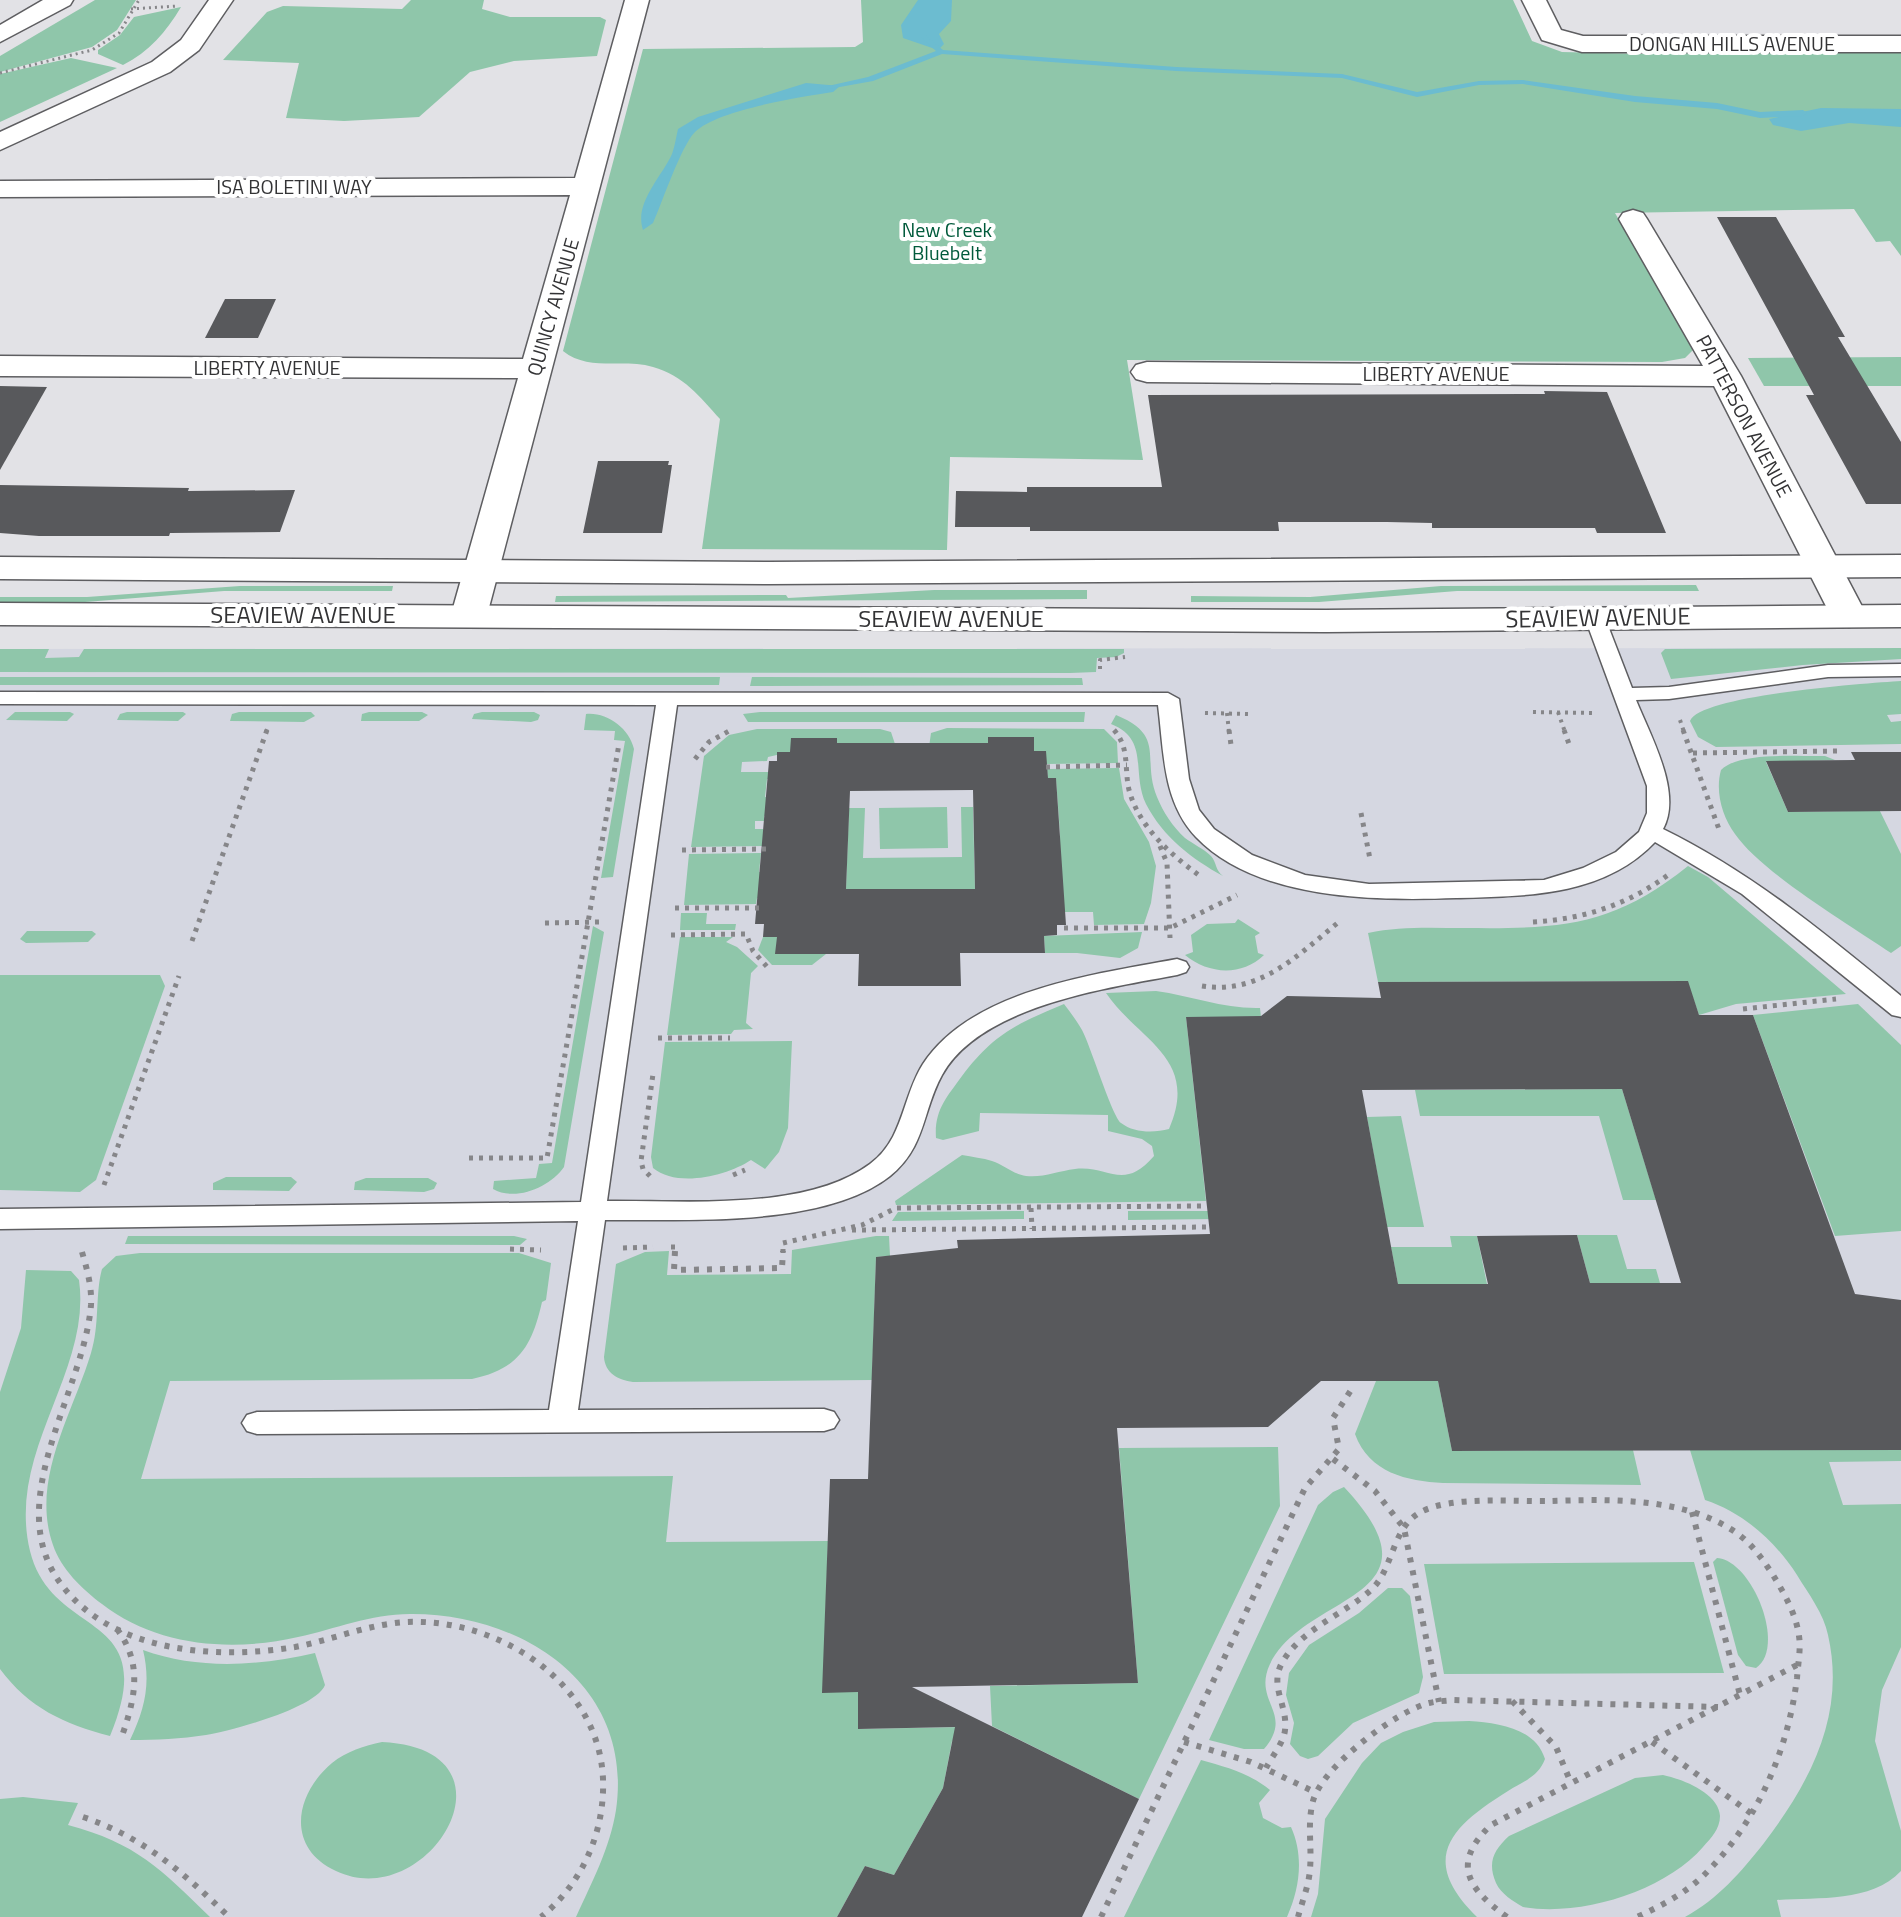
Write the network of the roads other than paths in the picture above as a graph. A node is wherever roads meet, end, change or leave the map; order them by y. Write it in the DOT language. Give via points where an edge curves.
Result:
graph roads {
  1 [pos="61,0"];
  2 [pos="221,0"];
  3 [pos="637,0"];
  4 [pos="1534,0"];
  5 [pos="0,35"];
  6 [pos="1901,44"];
  7 [pos="0,142"];
  8 [pos="587,186"];
  9 [pos="0,189"];
  10 [pos="1633,219"];
  11 [pos="0,366"];
  12 [pos="535,369"];
  13 [pos="1147,372"];
  14 [pos="1725,376"];
  15 [pos="1824,566"];
  16 [pos="1901,566"];
  17 [pos="0,568"];
  18 [pos="481,570"];
  19 [pos="1147,571"];
  20 [pos="0,614"];
  21 [pos="469,615"];
  22 [pos="1849,616"];
  23 [pos="1901,616"];
  24 [pos="1595,618"];
  25 [pos="1154,620"];
  26 [pos="1901,670"];
  27 [pos="1624,694"];
  28 [pos="0,698"];
  29 [pos="667,701"];
  30 [pos="1650,831"];
  31 [pos="1177,967"];
  32 [pos="1901,1009"];
  33 [pos="592,1210"];
  34 [pos="0,1219"];
  35 [pos="824,1420"];
  36 [pos="562,1422"];
  37 [pos="257,1423"];
  1 -- 5 [label="street"];
  2 -- 7 [label="street" via="190,45 161,67"];
  3 -- 8 [label="street, QUINCY AVENUE"];
  4 -- 6 [label="street, DONGAN HILLS AVENUE" via="1551,35 1582,44"];
  8 -- 9 [label="street, ISA BOLETINI WAY"];
  8 -- 12 [label="street, QUINCY AVENUE"];
  10 -- 14 [label="street, PATTERSON AVENUE"];
  11 -- 12 [label="street, LIBERTY AVENUE"];
  12 -- 18 [label="street, QUINCY AVENUE"];
  13 -- 14 [label="street, LIBERTY AVENUE"];
  14 -- 15 [label="street, PATTERSON AVENUE"];
  15 -- 16 [label="street, SEAVIEW AVENUE"];
  15 -- 19 [label="street, SEAVIEW AVENUE"];
  15 -- 22 [label="street, PATTERSON AVENUE"];
  17 -- 18 [label="street, SEAVIEW AVENUE"];
  18 -- 19 [label="street, SEAVIEW AVENUE"];
  18 -- 21 [label="street, QUINCY AVENUE"];
  19 -- 25 [label="street"];
  20 -- 21 [label="street, SEAVIEW AVENUE"];
  21 -- 25 [label="street, SEAVIEW AVENUE"];
  22 -- 23 [label="street, SEAVIEW AVENUE"];
  22 -- 24 [label="street, SEAVIEW AVENUE"];
  24 -- 25 [label="street, SEAVIEW AVENUE"];
  24 -- 27 [label="lane"];
  26 -- 27 [label="lane" via="1828,671 1669,693"];
  27 -- 30 [label="lane" via="1658,786 1660,805"];
  28 -- 29 [label="lane"];
  29 -- 30 [label="lane" via="1168,699 1181,795 1197,823 1220,846 1303,881 1376,891 1543,888 1589,875 1626,856"];
  29 -- 33 [label="lane"];
  30 -- 32 [label="lane" via="1725,870 1794,919"];
  31 -- 33 [label="lane" via="1045,996 989,1020 940,1060 925,1081 900,1152 880,1170 838,1191 796,1203 742,1209"];
  33 -- 34 [label="lane"];
  33 -- 36 [label="lane"];
  35 -- 36 [label="lane"];
  36 -- 37 [label="lane"];
}
